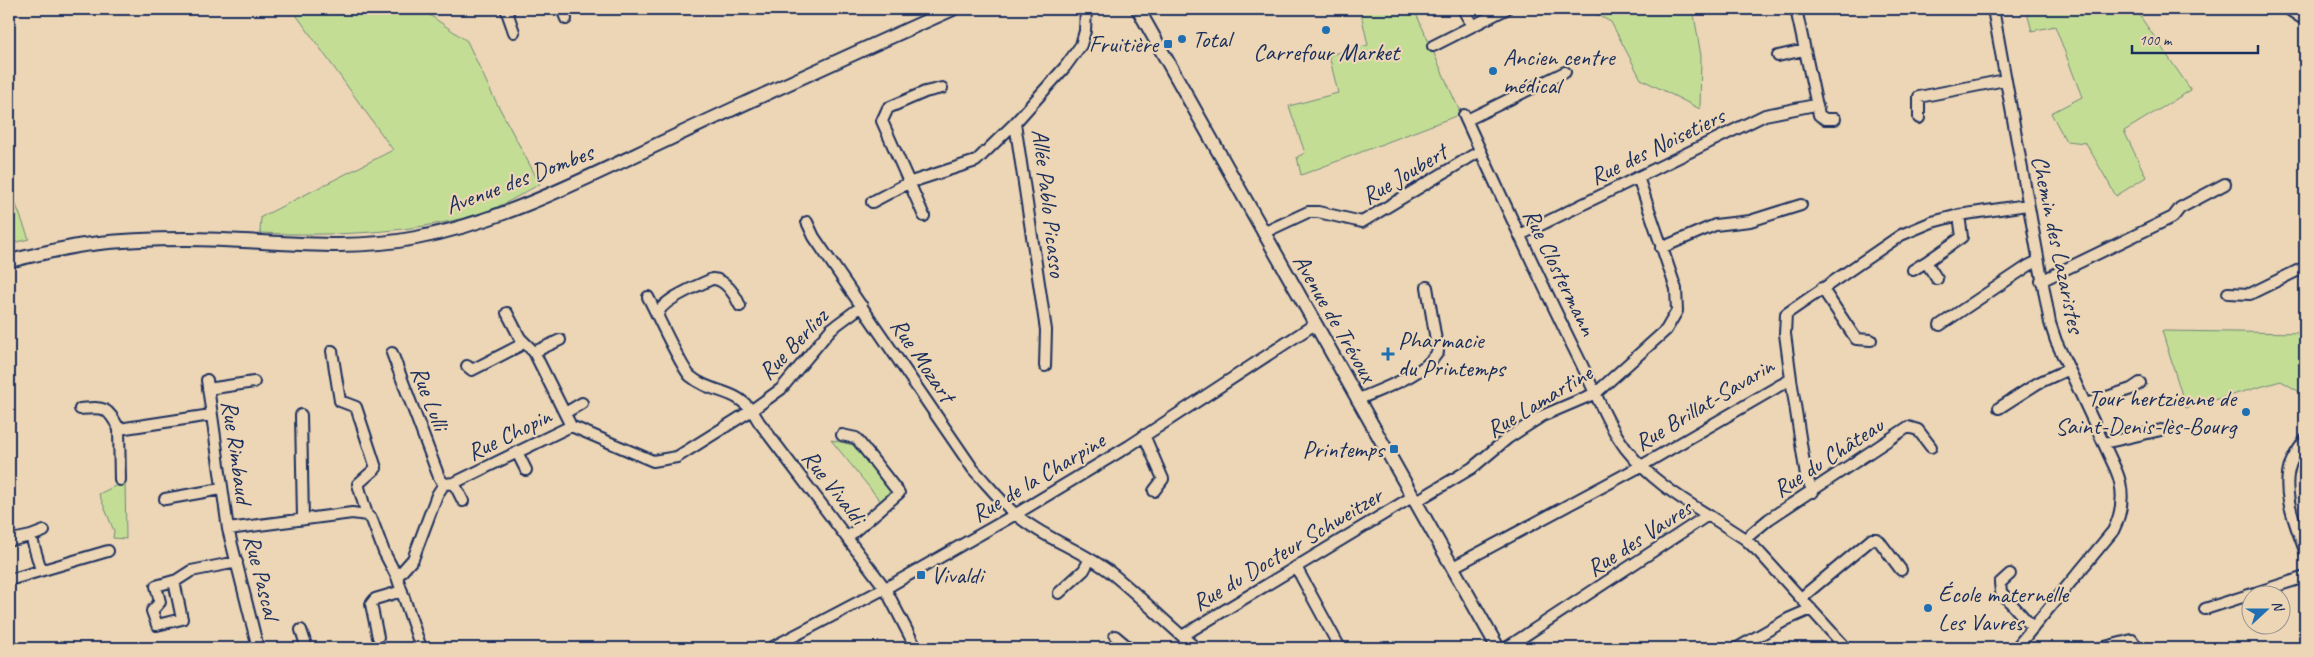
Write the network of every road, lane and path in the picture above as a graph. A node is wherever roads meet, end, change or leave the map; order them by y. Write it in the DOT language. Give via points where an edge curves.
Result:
graph roads {
  1 [pos="506,9"];
  2 [pos="562,9"];
  3 [pos="953,9"];
  4 [pos="1086,9"];
  5 [pos="1138,9"];
  6 [pos="1463,9"];
  7 [pos="1506,9"];
  8 [pos="1796,9"];
  9 [pos="1993,9"];
  10 [pos="2290,9"];
  11 [pos="2305,19"];
  12 [pos="566,20"];
  13 [pos="1472,25"];
  14 [pos="514,32"];
  15 [pos="1433,46"];
  16 [pos="1804,50"];
  17 [pos="1778,56"];
  18 [pos="1565,72"];
  19 [pos="2005,80"];
  20 [pos="942,88"];
  21 [pos="1815,105"];
  22 [pos="1919,118"];
  23 [pos="1834,119"];
  24 [pos="1016,123"];
  25 [pos="1480,151"];
  26 [pos="1638,177"];
  27 [pos="908,183"];
  28 [pos="2225,184"];
  29 [pos="872,202"];
  30 [pos="1801,205"];
  31 [pos="2027,205"];
  32 [pos="1959,215"];
  33 [pos="924,216"];
  34 [pos="807,222"];
  35 [pos="1263,233"];
  36 [pos="1520,235"];
  37 [pos="1662,248"];
  38 [pos="2038,261"];
  39 [pos="9,262"];
  40 [pos="1926,262"];
  41 [pos="2305,267"];
  42 [pos="1913,270"];
  43 [pos="1937,279"];
  44 [pos="2041,281"];
  45 [pos="1427,287"];
  46 [pos="1822,288"];
  47 [pos="2228,293"];
  48 [pos="648,297"];
  49 [pos="740,306"];
  50 [pos="862,306"];
  51 [pos="507,313"];
  52 [pos="658,316"];
  53 [pos="1315,324"];
  54 [pos="1940,326"];
  55 [pos="560,340"];
  56 [pos="1871,340"];
  57 [pos="523,341"];
  58 [pos="332,351"];
  59 [pos="534,352"];
  60 [pos="392,353"];
  61 [pos="468,366"];
  62 [pos="1045,366"];
  63 [pos="2069,369"];
  64 [pos="1791,380"];
  65 [pos="254,382"];
  66 [pos="2140,384"];
  67 [pos="1596,393"];
  68 [pos="1357,400"];
  69 [pos="582,402"];
  70 [pos="2086,404"];
  71 [pos="1999,408"];
  72 [pos="80,409"];
  73 [pos="752,410"];
  74 [pos="564,413"];
  75 [pos="211,415"];
  76 [pos="301,415"];
  77 [pos="571,426"];
  78 [pos="119,429"];
  79 [pos="2161,430"];
  80 [pos="842,435"];
  81 [pos="1144,435"];
  82 [pos="2305,440"];
  83 [pos="2104,443"];
  84 [pos="1931,446"];
  85 [pos="518,452"];
  86 [pos="1641,466"];
  87 [pos="526,470"];
  88 [pos="120,480"];
  89 [pos="449,484"];
  90 [pos="221,489"];
  91 [pos="1154,491"];
  92 [pos="1812,492"];
  93 [pos="164,499"];
  94 [pos="1413,500"];
  95 [pos="463,501"];
  96 [pos="1016,514"];
  97 [pos="367,515"];
  98 [pos="1708,515"];
  99 [pos="303,520"];
  100 [pos="228,529"];
  101 [pos="44,531"];
  102 [pos="31,536"];
  103 [pos="848,537"];
  104 [pos="1745,539"];
  105 [pos="12,540"];
  106 [pos="108,551"];
  107 [pos="2305,551"];
  108 [pos="1090,559"];
  109 [pos="237,562"];
  110 [pos="1296,567"];
  111 [pos="1453,567"];
  112 [pos="41,570"];
  113 [pos="1901,570"];
  114 [pos="2010,574"];
  115 [pos="397,577"];
  116 [pos="2305,577"];
  117 [pos="9,580"];
  118 [pos="174,581"];
  119 [pos="886,588"];
  120 [pos="402,591"];
  121 [pos="1059,593"];
  122 [pos="1801,598"];
  123 [pos="1811,609"];
  124 [pos="2205,609"];
  125 [pos="2033,628"];
  126 [pos="300,630"];
  127 [pos="1116,636"];
  128 [pos="1182,636"];
  129 [pos="378,637"];
  130 [pos="2021,646"];
  131 [pos="258,648"];
  132 [pos="307,648"];
  133 [pos="421,648"];
  134 [pos="771,648"];
  135 [pos="916,648"];
  136 [pos="1127,648"];
  137 [pos="1196,648"];
  138 [pos="1340,648"];
  139 [pos="1498,648"];
  140 [pos="1506,648"];
  141 [pos="1737,648"];
  142 [pos="1846,648"];
  143 [pos="2101,648"];
  144 [pos="2137,648"];
  1 -- 14 [label="street"];
  2 -- 12 [label="street"];
  3 -- 39 [label="main road, Avenue des Dombes" via="541,199 473,225 415,239 332,245 188,239 119,241"];
  4 -- 24 [label="street, Allée Pablo Picasso" via="1081,45"];
  5 -- 35 [label="main road, Avenue de Trévoux"];
  6 -- 13 [label="street"];
  7 -- 13 [label="street"];
  8 -- 16 [label="street"];
  9 -- 19 [label="street, Chemin des Lazaristes"];
  10 -- 11 [label="main road"];
  13 -- 15 [label="street"];
  16 -- 17 [label="street"];
  16 -- 21 [label="street"];
  18 -- 25 [label="street, Rue Clostermann" via="1466,117"];
  19 -- 22 [label="street" via="1919,97"];
  19 -- 31 [label="street, Chemin des Lazaristes"];
  20 -- 27 [label="street" via="888,108 882,121"];
  21 -- 23 [label="street" via="1818,115 1825,120"];
  21 -- 26 [label="street, Rue des Noisetiers" via="1765,115"];
  24 -- 27 [label="street" via="976,161"];
  24 -- 62 [label="street, Allée Pablo Picasso" via="1046,330"];
  25 -- 35 [label="street, Rue Joubert" via="1362,222 1308,212"];
  25 -- 36 [label="street, Rue Clostermann"];
  26 -- 36 [label="street, Rue des Noisetiers"];
  26 -- 37 [label="street, Rue Lamartine"];
  27 -- 29 [label="street"];
  27 -- 33 [label="street"];
  28 -- 44 [label="street" via="2180,208 2172,217"];
  30 -- 37 [label="street" via="1750,221 1715,225"];
  31 -- 32 [label="street, Rue Brillat-Savarin"];
  31 -- 38 [label="street, Chemin des Lazaristes"];
  32 -- 40 [label="street" via="1962,237"];
  32 -- 46 [label="street, Rue Brillat-Savarin" via="1901,235"];
  34 -- 50 [label="street, Rue Mozart"];
  35 -- 53 [label="main road, Avenue de Trévoux"];
  36 -- 67 [label="street, Rue Clostermann"];
  37 -- 67 [label="street, Rue Lamartine" via="1676,289 1677,311 1666,330"];
  38 -- 44 [label="street, Chemin des Lazaristes"];
  38 -- 54 [label="street"];
  40 -- 42 [label="street"];
  40 -- 43 [label="street"];
  41 -- 47 [label="street" via="2250,294"];
  44 -- 63 [label="street, Chemin des Lazaristes" via="2050,323"];
  45 -- 68 [label="street" via="1438,352 1432,362"];
  46 -- 56 [label="street" via="1856,339"];
  46 -- 64 [label="street, Rue Brillat-Savarin" via="1786,314 1785,334"];
  48 -- 52 [label="street, Rue Vivaldi"];
  49 -- 52 [label="street" via="735,295 719,280 712,279 663,303"];
  50 -- 73 [label="street, Rue Berlioz" via="831,329 781,389"];
  50 -- 96 [label="street, Rue Mozart" via="973,469"];
  51 -- 57 [label="street"];
  52 -- 73 [label="street, Rue Vivaldi" via="689,375 742,399"];
  53 -- 68 [label="main road, Avenue de Trévoux"];
  53 -- 81 [label="street, Rue de la Charpine"];
  55 -- 59 [label="street"];
  57 -- 59 [label="street"];
  57 -- 61 [label="street" via="472,370"];
  58 -- 97 [label="street" via="340,400 356,407 376,468 358,484"];
  59 -- 74 [label="street"];
  60 -- 89 [label="street, Rue Lulli" via="436,469"];
  63 -- 70 [label="street, Chemin des Lazaristes"];
  63 -- 71 [label="street"];
  64 -- 86 [label="street, Rue Brillat-Savarin"];
  64 -- 92 [label="street" via="1806,476"];
  65 -- 75 [label="street, Rue Rimbaud" via="208,385"];
  66 -- 70 [label="street"];
  67 -- 86 [label="street, Rue Clostermann" via="1625,448"];
  67 -- 94 [label="street, Rue Lamartine" via="1542,416 1508,438 1472,468"];
  68 -- 94 [label="main road, Avenue de Trévoux"];
  69 -- 74 [label="street"];
  70 -- 83 [label="street, Chemin des Lazaristes"];
  72 -- 78 [label="street" via="101,407 110,412"];
  73 -- 77 [label="street, Rue Chopin" via="677,457 653,460"];
  73 -- 103 [label="street, Rue Vivaldi"];
  74 -- 77 [label="street"];
  75 -- 78 [label="street"];
  75 -- 90 [label="street, Rue Rimbaud"];
  76 -- 99 [label="street"];
  77 -- 85 [label="street, Rue Chopin"];
  78 -- 88 [label="street"];
  79 -- 83 [label="street"];
  80 -- 103 [label="street" via="856,438 899,493"];
  81 -- 91 [label="street" via="1163,479"];
  81 -- 96 [label="street, Rue de la Charpine"];
  82 -- 107 [label="street" via="2290,465 2288,493"];
  83 -- 125 [label="street, Chemin des Lazaristes" via="2122,492 2118,522"];
  84 -- 92 [label="street, Rue du Château" via="1918,430 1908,427"];
  85 -- 87 [label="street"];
  85 -- 89 [label="street, Rue Chopin"];
  86 -- 98 [label="street, Rue Clostermann" via="1681,499"];
  86 -- 111 [label="street, Rue Brillat-Savarin"];
  89 -- 95 [label="street, Rue Lulli"];
  89 -- 115 [label="street, Rue Chopin" via="437,495 413,559"];
  90 -- 93 [label="street"];
  90 -- 100 [label="street, Rue Rimbaud"];
  92 -- 104 [label="street, Rue du Château" via="1760,525"];
  94 -- 110 [label="street, Rue du Docteur Schweitzer"];
  94 -- 111 [label="main road, Avenue de Trévoux"];
  96 -- 108 [label="street, Rue Mozart"];
  96 -- 119 [label="street, Rue de la Charpine"];
  97 -- 99 [label="street, Rue Pascal"];
  97 -- 115 [label="street"];
  98 -- 104 [label="street, Rue des Vavres"];
  98 -- 140 [label="street, Rue des Vavres"];
  99 -- 100 [label="street, Rue Pascal"];
  100 -- 109 [label="street, Rue Pascal"];
  101 -- 102 [label="street"];
  102 -- 105 [label="street"];
  102 -- 112 [label="street"];
  103 -- 119 [label="street, Rue Vivaldi"];
  104 -- 122 [label="street, Rue des Vavres"];
  106 -- 112 [label="street"];
  108 -- 121 [label="street" via="1084,570"];
  108 -- 128 [label="street, Rue Mozart" via="1110,572"];
  109 -- 118 [label="street" via="191,571"];
  109 -- 131 [label="street, Rue Pascal"];
  110 -- 128 [label="street, Rue du Docteur Schweitzer"];
  110 -- 138 [label="street"];
  111 -- 139 [label="main road, Avenue de Trévoux"];
  112 -- 117 [label="street"];
  113 -- 122 [label="street" via="1880,542 1872,539"];
  114 -- 125 [label="street" via="2000,583 2000,592"];
  115 -- 120 [label="street"];
  116 -- 124 [label="street"];
  119 -- 134 [label="street, Rue de la Charpine"];
  119 -- 135 [label="street, Rue Vivaldi"];
  120 -- 129 [label="street" via="375,599 371,604"];
  120 -- 133 [label="street"];
  122 -- 123 [label="street, Rue des Vavres"];
  123 -- 141 [label="street" via="1788,618"];
  123 -- 142 [label="street, Rue des Vavres"];
  125 -- 130 [label="street, Chemin des Lazaristes"];
  126 -- 132 [label="street"];
  127 -- 136 [label="street"];
  128 -- 137 [label="street, Rue Mozart"];
  143 -- 144 [label="street" via="2132,640"];
}
